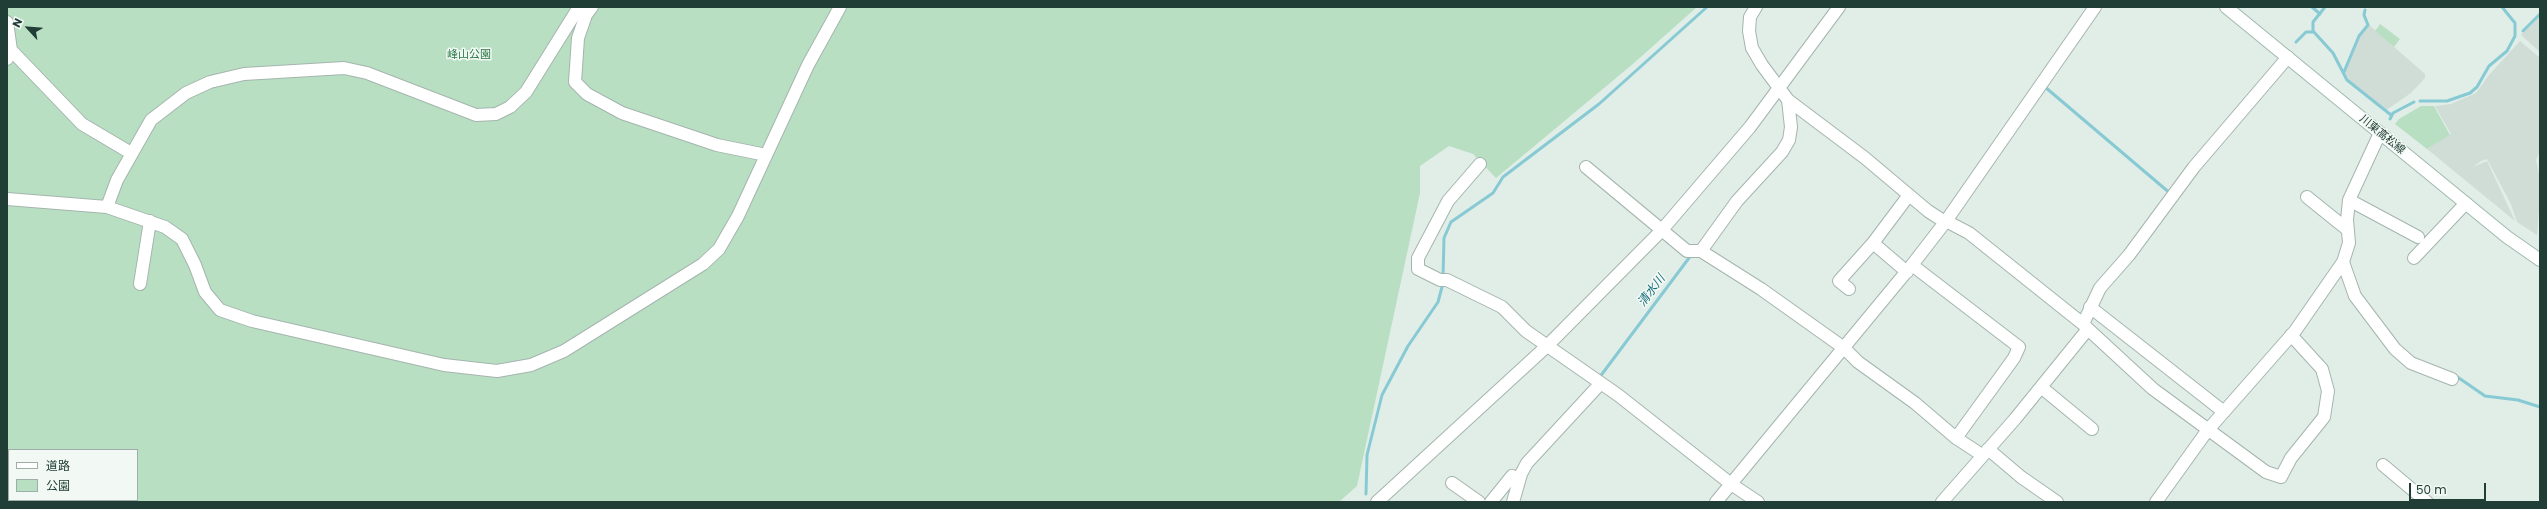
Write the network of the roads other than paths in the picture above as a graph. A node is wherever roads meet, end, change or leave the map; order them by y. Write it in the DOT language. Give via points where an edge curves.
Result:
graph roads {
  1 [pos="579,7"];
  2 [pos="592,7"];
  3 [pos="840,7"];
  4 [pos="1756,7"];
  5 [pos="1839,7"];
  6 [pos="2096,7"];
  7 [pos="2226,7"];
  8 [pos="7,22"];
  9 [pos="9,54"];
  10 [pos="2288,57"];
  11 [pos="1779,89"];
  12 [pos="1788,100"];
  13 [pos="2380,133"];
  14 [pos="131,153"];
  15 [pos="766,155"];
  16 [pos="1480,164"];
  17 [pos="1586,167"];
  18 [pos="1909,195"];
  19 [pos="2307,197"];
  20 [pos="7,199"];
  21 [pos="2349,200"];
  22 [pos="2466,203"];
  23 [pos="107,207"];
  24 [pos="150,221"];
  25 [pos="1945,221"];
  26 [pos="2348,230"];
  27 [pos="1661,231"];
  28 [pos="2418,237"];
  29 [pos="1873,243"];
  30 [pos="1695,251"];
  31 [pos="2414,258"];
  32 [pos="2540,260"];
  33 [pos="2343,262"];
  34 [pos="1909,268"];
  35 [pos="140,284"];
  36 [pos="1850,289"];
  37 [pos="2090,307"];
  38 [pos="2085,327"];
  39 [pos="2292,335"];
  40 [pos="1547,346"];
  41 [pos="1844,348"];
  42 [pos="2452,379"];
  43 [pos="1596,380"];
  44 [pos="2041,387"];
  45 [pos="2224,412"];
  46 [pos="2092,429"];
  47 [pos="2207,431"];
  48 [pos="1956,438"];
  49 [pos="1985,452"];
  50 [pos="2382,465"];
  51 [pos="1516,478"];
  52 [pos="1452,483"];
  53 [pos="1731,484"];
  54 [pos="1377,502"];
  55 [pos="1479,502"];
  56 [pos="1491,502"];
  57 [pos="1513,502"];
  58 [pos="1716,502"];
  59 [pos="1758,502"];
  60 [pos="1942,502"];
  61 [pos="2057,502"];
  62 [pos="2156,502"];
  63 [pos="2427,502"];
  1 -- 14 [label="street" via="526,92 510,107 496,114 476,115 367,73 344,68 244,74 210,82 186,93 164,108 151,120"];
  2 -- 15 [label="street" via="586,15 578,38 575,82 586,94 622,114 717,145"];
  3 -- 15 [label="street" via="808,65"];
  4 -- 11 [label="street" via="1750,17 1752,48"];
  5 -- 11 [label="street"];
  6 -- 25 [label="street"];
  7 -- 10 [label="street, 川東高松線"];
  8 -- 9 [label="street"];
  9 -- 14 [label="street" via="82,124"];
  10 -- 13 [label="street, 川東高松線"];
  10 -- 37 [label="street" via="2194,167 2129,255 2100,288"];
  11 -- 12 [label="street"];
  11 -- 27 [label="street"];
  12 -- 18 [label="street"];
  12 -- 30 [label="street" via="1791,127 1789,140 1782,152"];
  13 -- 21 [label="street"];
  13 -- 22 [label="street, 川東高松線"];
  14 -- 23 [label="street"];
  15 -- 24 [label="street" via="727,236 719,249 702,264 564,351 530,365 497,371 444,365 252,321 220,310 205,292 196,264 182,239 165,227"];
  16 -- 40 [label="street" via="1448,201 1418,258 1418,269 1502,307 1526,331"];
  17 -- 27 [label="street"];
  18 -- 25 [label="street"];
  18 -- 29 [label="street"];
  19 -- 26 [label="street"];
  20 -- 23 [label="street"];
  21 -- 26 [label="street"];
  21 -- 28 [label="street"];
  22 -- 31 [label="street"];
  22 -- 32 [label="street, 川東高松線"];
  23 -- 24 [label="street"];
  24 -- 35 [label="street"];
  25 -- 34 [label="street"];
  25 -- 38 [label="street" via="1968,233"];
  26 -- 33 [label="street" via="2349,243"];
  27 -- 30 [label="street"];
  27 -- 40 [label="street"];
  29 -- 34 [label="street"];
  29 -- 36 [label="street" via="1840,281"];
  30 -- 41 [label="street" via="1761,289"];
  33 -- 39 [label="street"];
  33 -- 42 [label="street" via="2355,296 2395,349 2411,363"];
  34 -- 41 [label="street"];
  34 -- 48 [label="street" via="2019,347 2010,364"];
  37 -- 38 [label="street"];
  37 -- 45 [label="street"];
  38 -- 44 [label="street"];
  38 -- 47 [label="street" via="2153,389"];
  39 -- 45 [label="street"];
  39 -- 47 [label="street" via="2322,369 2328,391 2324,417 2291,458 2281,477 2266,472"];
  40 -- 43 [label="street"];
  40 -- 54 [label="street"];
  41 -- 48 [label="street" via="1858,362 1915,403"];
  41 -- 53 [label="street"];
  43 -- 51 [label="street"];
  43 -- 53 [label="street"];
  44 -- 46 [label="street"];
  44 -- 49 [label="street"];
  45 -- 47 [label="street"];
  47 -- 62 [label="street"];
  48 -- 49 [label="street"];
  49 -- 60 [label="street"];
  49 -- 61 [label="street"];
  50 -- 63 [label="street"];
  51 -- 56 [label="street"];
  51 -- 57 [label="street"];
  52 -- 55 [label="street"];
  53 -- 58 [label="street"];
  53 -- 59 [label="street"];
}
